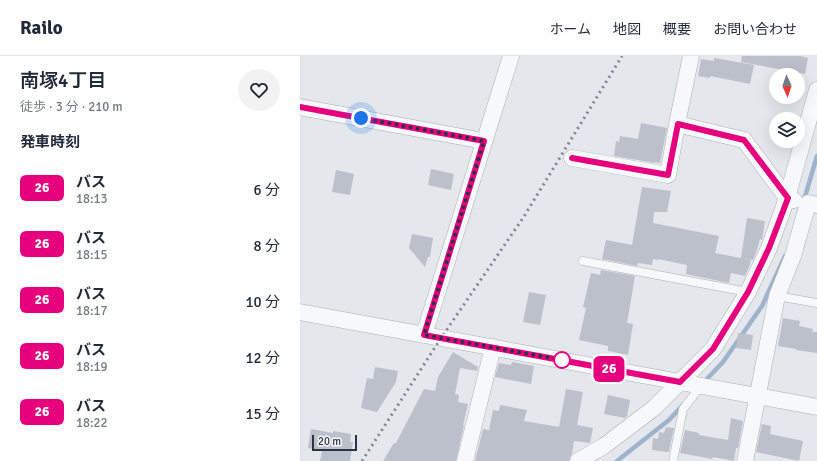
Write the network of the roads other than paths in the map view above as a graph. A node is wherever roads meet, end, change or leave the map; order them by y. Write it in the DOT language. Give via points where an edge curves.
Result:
graph roads {
  1 [pos="511,56"];
  2 [pos="691,56"];
  3 [pos="817,90"];
  4 [pos="300,107"];
  5 [pos="678,124"];
  6 [pos="484,141"];
  7 [pos="572,158"];
  8 [pos="788,198"];
  9 [pos="812,204"];
  10 [pos="583,261"];
  11 [pos="748,292"];
  12 [pos="777,296"];
  13 [pos="817,303"];
  14 [pos="300,312"];
  15 [pos="424,335"];
  16 [pos="493,347"];
  17 [pos="680,382"];
  18 [pos="701,386"];
  19 [pos="758,396"];
  20 [pos="817,407"];
  21 [pos="465,461"];
  22 [pos="578,461"];
  23 [pos="673,461"];
  24 [pos="745,461"];
  1 -- 6 [label="street"];
  2 -- 5 [label="street"];
  3 -- 8 [label="street"];
  4 -- 6 [label="street"];
  5 -- 7 [label="street" via="668,175"];
  5 -- 8 [label="street" via="744,140"];
  6 -- 15 [label="street"];
  8 -- 9 [label="street"];
  8 -- 11 [label="street" via="769,248"];
  9 -- 12 [label="street"];
  10 -- 11 [label="lane"];
  11 -- 17 [label="street" via="713,349"];
  12 -- 13 [label="lane"];
  12 -- 19 [label="street"];
  14 -- 15 [label="street"];
  15 -- 16 [label="street"];
  16 -- 17 [label="street"];
  16 -- 21 [label="street"];
  17 -- 18 [label="street"];
  17 -- 22 [label="street" via="654,408 604,446"];
  18 -- 19 [label="street"];
  18 -- 23 [label="lane" via="683,409"];
  19 -- 20 [label="street"];
  19 -- 24 [label="street"];
}
